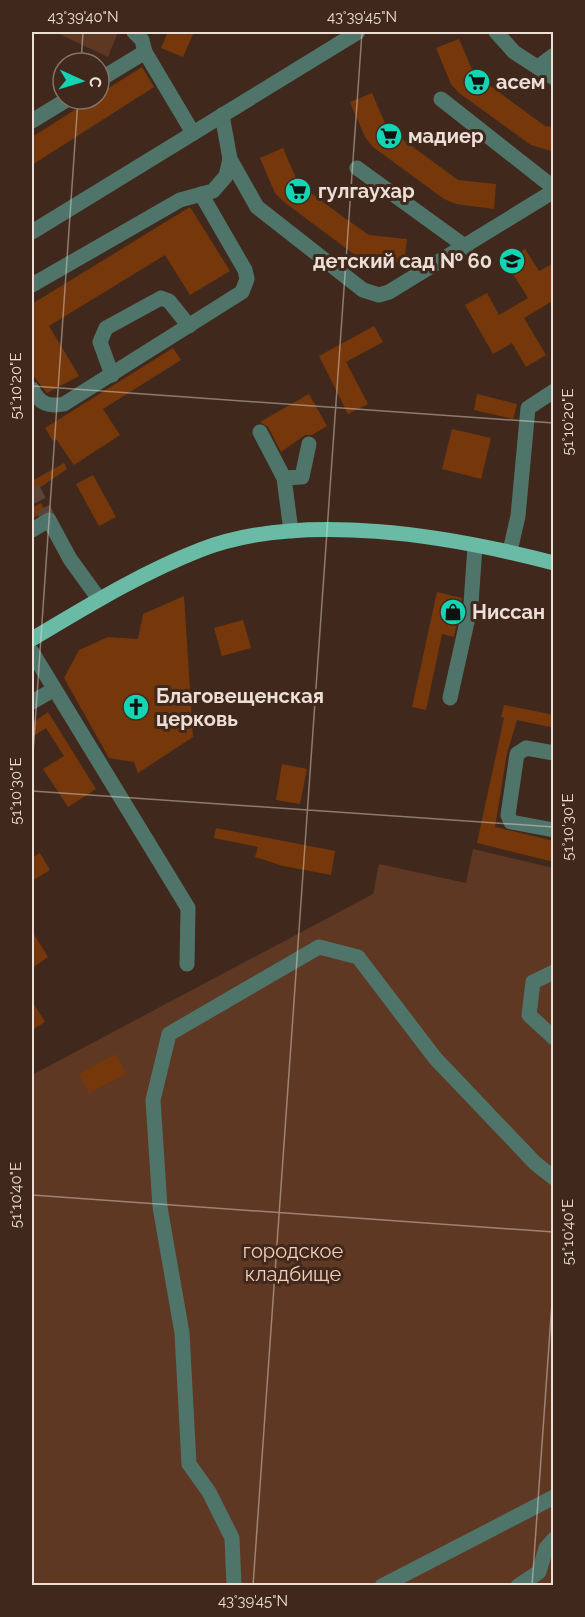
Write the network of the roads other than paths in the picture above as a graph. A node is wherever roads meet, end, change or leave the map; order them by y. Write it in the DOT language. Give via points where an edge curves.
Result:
graph roads {
  1 [pos="358,32"];
  2 [pos="496,32"];
  3 [pos="334,38"];
  4 [pos="142,39"];
  5 [pos="554,55"];
  6 [pos="538,67"];
  7 [pos="111,69"];
  8 [pos="554,78"];
  9 [pos="441,99"];
  10 [pos="51,109"];
  11 [pos="222,115"];
  12 [pos="32,121"];
  13 [pos="193,133"];
  14 [pos="230,159"];
  15 [pos="357,168"];
  16 [pos="554,190"];
  17 [pos="201,194"];
  18 [pos="32,232"];
  19 [pos="466,247"];
  20 [pos="32,285"];
  21 [pos="189,326"];
  22 [pos="112,375"];
  23 [pos="32,389"];
  24 [pos="554,391"];
  25 [pos="260,432"];
  26 [pos="309,444"];
  27 [pos="284,478"];
  28 [pos="32,530"];
  29 [pos="291,531"];
  30 [pos="476,546"];
  31 [pos="510,551"];
  32 [pos="554,563"];
  33 [pos="99,599"];
  34 [pos="32,639"];
  35 [pos="32,652"];
  36 [pos="53,690"];
  37 [pos="450,698"];
  38 [pos="32,702"];
  39 [pos="554,753"];
  40 [pos="554,830"];
  41 [pos="187,964"];
  42 [pos="554,972"];
  43 [pos="554,1038"];
  44 [pos="554,1178"];
  45 [pos="554,1497"];
  46 [pos="554,1539"];
  47 [pos="234,1586"];
  48 [pos="382,1586"];
  49 [pos="518,1586"];
  1 -- 3 [label="street"];
  2 -- 6 [label="street" via="514,52"];
  3 -- 11 [label="street"];
  4 -- 7 [label="street"];
  4 -- 13 [label="street"];
  5 -- 6 [label="street"];
  6 -- 8 [label="street"];
  9 -- 16 [label="street"];
  10 -- 12 [label="street"];
  11 -- 13 [label="street"];
  11 -- 14 [label="street"];
  13 -- 18 [label="street"];
  14 -- 17 [label="street" via="222,182 213,191"];
  14 -- 19 [label="street" via="257,207 363,290 379,295 389,292"];
  15 -- 19 [label="street"];
  16 -- 19 [label="street"];
  17 -- 20 [label="street" via="180,200"];
  17 -- 21 [label="street" via="248,279 238,295"];
  21 -- 22 [label="street"];
  21 -- 22 [label="street" via="170,301 161,298 106,328 100,342"];
  22 -- 23 [label="street" via="64,405 42,403"];
  24 -- 31 [label="street" via="528,408 518,516"];
  25 -- 27 [label="street"];
  26 -- 27 [label="street" via="302,477"];
  27 -- 29 [label="street"];
  28 -- 33 [label="street" via="49,520 70,559"];
  29 -- 30 [label="main road" via="406,535"];
  29 -- 33 [label="main road" via="259,534 201,550"];
  30 -- 31 [label="main road"];
  30 -- 37 [label="street" via="471,604"];
  31 -- 32 [label="main road"];
  33 -- 34 [label="main road"];
  35 -- 36 [label="street"];
  36 -- 38 [label="street"];
  36 -- 41 [label="street" via="188,908"];
  39 -- 40 [label="street" via="525,748 517,754 508,815 511,822"];
  42 -- 43 [label="street" via="533,982 529,1015"];
  44 -- 47 [label="street" via="435,1058 358,957 319,947 169,1034 153,1100 160,1207 182,1333 189,1464 209,1492 232,1538"];
  45 -- 48 [label="street"];
  46 -- 49 [label="street" via="546,1548 538,1572"];
}
